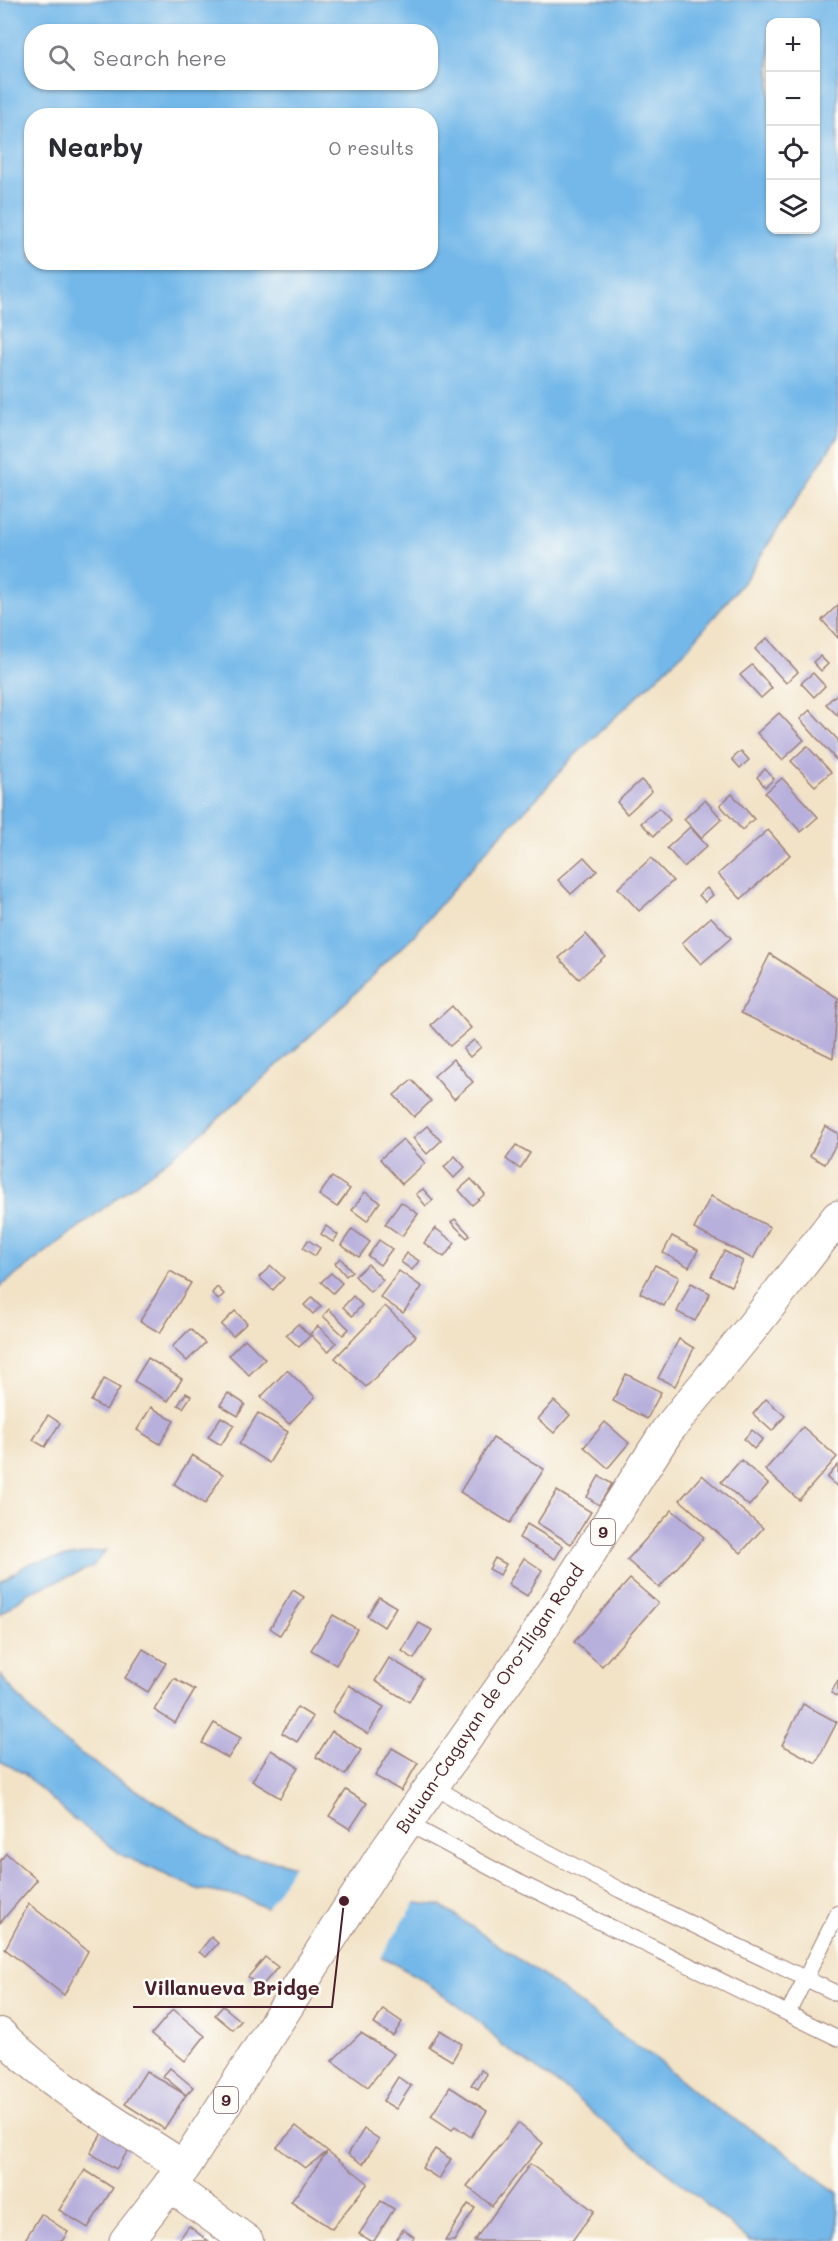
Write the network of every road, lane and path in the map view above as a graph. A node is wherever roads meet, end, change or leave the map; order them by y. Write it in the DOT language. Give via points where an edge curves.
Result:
graph roads {
  1 [pos="838,1217"];
  2 [pos="433,1786"];
  3 [pos="407,1823"];
  4 [pos="838,1913"];
  5 [pos="806,1979"];
  6 [pos="838,1994"];
  7 [pos="788,2013"];
  8 [pos="0,2034"];
  9 [pos="838,2038"];
  10 [pos="176,2176"];
  11 [pos="126,2241"];
  12 [pos="247,2241"];
  1 -- 2 [label="highway, Butuan-Cagayan de Oro-Iligan Road / 9" via="667,1431 525,1654"];
  2 -- 3 [label="highway, Butuan-Cagayan de Oro-Iligan Road / 9"];
  2 -- 5 [label="lane" via="620,1890"];
  3 -- 7 [label="lane" via="506,1876"];
  3 -- 10 [label="highway, Butuan-Cagayan de Oro-Iligan Road / 9"];
  4 -- 5 [label="lane"];
  5 -- 6 [label="lane"];
  5 -- 7 [label="lane"];
  7 -- 9 [label="lane"];
  8 -- 10 [label="street"];
  10 -- 11 [label="highway, 9"];
  10 -- 12 [label="street"];
}
